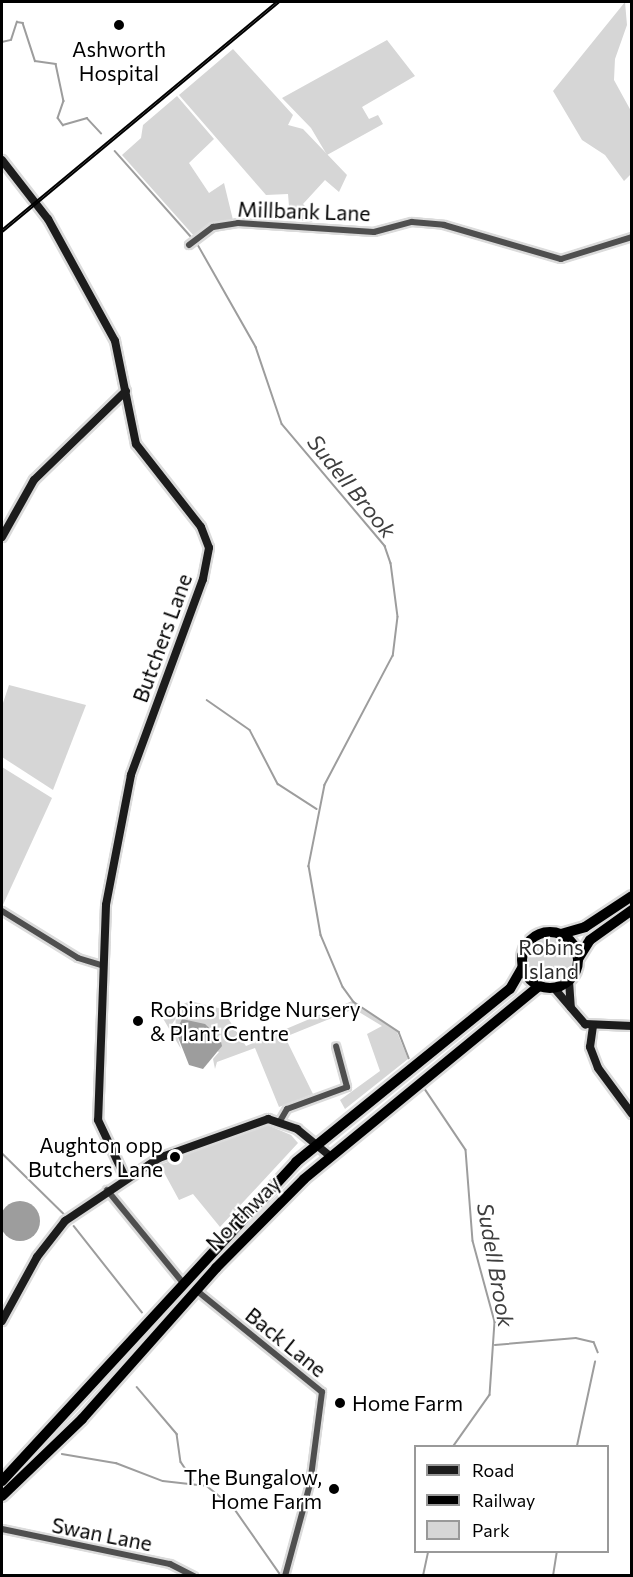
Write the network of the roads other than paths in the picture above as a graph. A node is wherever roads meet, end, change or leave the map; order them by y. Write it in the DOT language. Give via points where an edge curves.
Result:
graph roads {
  1 [pos="2,160"];
  2 [pos="632,237"];
  3 [pos="190,244"];
  4 [pos="126,391"];
  5 [pos="2,537"];
  6 [pos="632,896"];
  7 [pos="632,910"];
  8 [pos="2,911"];
  9 [pos="561,934"];
  10 [pos="578,959"];
  11 [pos="104,966"];
  12 [pos="522,968"];
  13 [pos="568,981"];
  14 [pos="539,986"];
  15 [pos="554,988"];
  16 [pos="571,1007"];
  17 [pos="593,1026"];
  18 [pos="632,1026"];
  19 [pos="336,1046"];
  20 [pos="632,1114"];
  21 [pos="280,1121"];
  22 [pos="316,1143"];
  23 [pos="330,1156"];
  24 [pos="125,1177"];
  25 [pos="107,1190"];
  26 [pos="206,1260"];
  27 [pos="216,1268"];
  28 [pos="184,1284"];
  29 [pos="196,1290"];
  30 [pos="166,1302"];
  31 [pos="176,1311"];
  32 [pos="2,1322"];
  33 [pos="2,1481"];
  34 [pos="2,1496"];
  35 [pos="2,1530"];
  36 [pos="194,1575"];
  37 [pos="285,1575"];
  1 -- 4 [label="street, Butchers Lane" via="48,219 115,341"];
  2 -- 3 [label="street, Millbank Lane" via="561,259 477,230 412,222 374,232 238,223 213,227"];
  4 -- 5 [label="street" via="34,480"];
  4 -- 11 [label="street, Butchers Lane" via="136,444 201,527 209,548 203,579 130,775 105,905"];
  6 -- 9 [label="highway" via="585,927"];
  7 -- 10 [label="highway" via="590,940"];
  8 -- 11 [label="street" via="78,958"];
  9 -- 10 [label="highway" via="575,946"];
  9 -- 12 [label="highway" via="533,936 522,951"];
  10 -- 13 [label="highway"];
  11 -- 24 [label="street, Butchers Lane" via="98,1120"];
  12 -- 14 [label="highway"];
  12 -- 22 [label="highway, Northway" via="510,989"];
  13 -- 15 [label="highway"];
  13 -- 16 [label="street"];
  14 -- 15 [label="highway"];
  14 -- 23 [label="highway, Northway" via="410,1087"];
  15 -- 16 [label="street"];
  16 -- 17 [label="street"];
  17 -- 18 [label="street"];
  17 -- 20 [label="street" via="590,1047 598,1068"];
  19 -- 21 [label="street" via="347,1087 287,1109"];
  21 -- 22 [label="street"];
  21 -- 24 [label="street" via="257,1120"];
  22 -- 23 [label="street"];
  22 -- 26 [label="highway, Northway"];
  23 -- 27 [label="highway, Northway"];
  24 -- 25 [label="street"];
  25 -- 28 [label="street"];
  25 -- 32 [label="street" via="55,1233"];
  26 -- 27 [label="highway"];
  26 -- 28 [label="highway, Northway"];
  27 -- 29 [label="highway, Northway"];
  28 -- 30 [label="highway, Northway"];
  29 -- 31 [label="highway, Northway"];
  29 -- 37 [label="street, Back Lane" via="322,1392 303,1520"];
  30 -- 31 [label="highway"];
  30 -- 33 [label="highway, Northway"];
  31 -- 34 [label="highway, Northway" via="82,1419"];
  35 -- 36 [label="street, Swan Lane" via="170,1564"];
}
